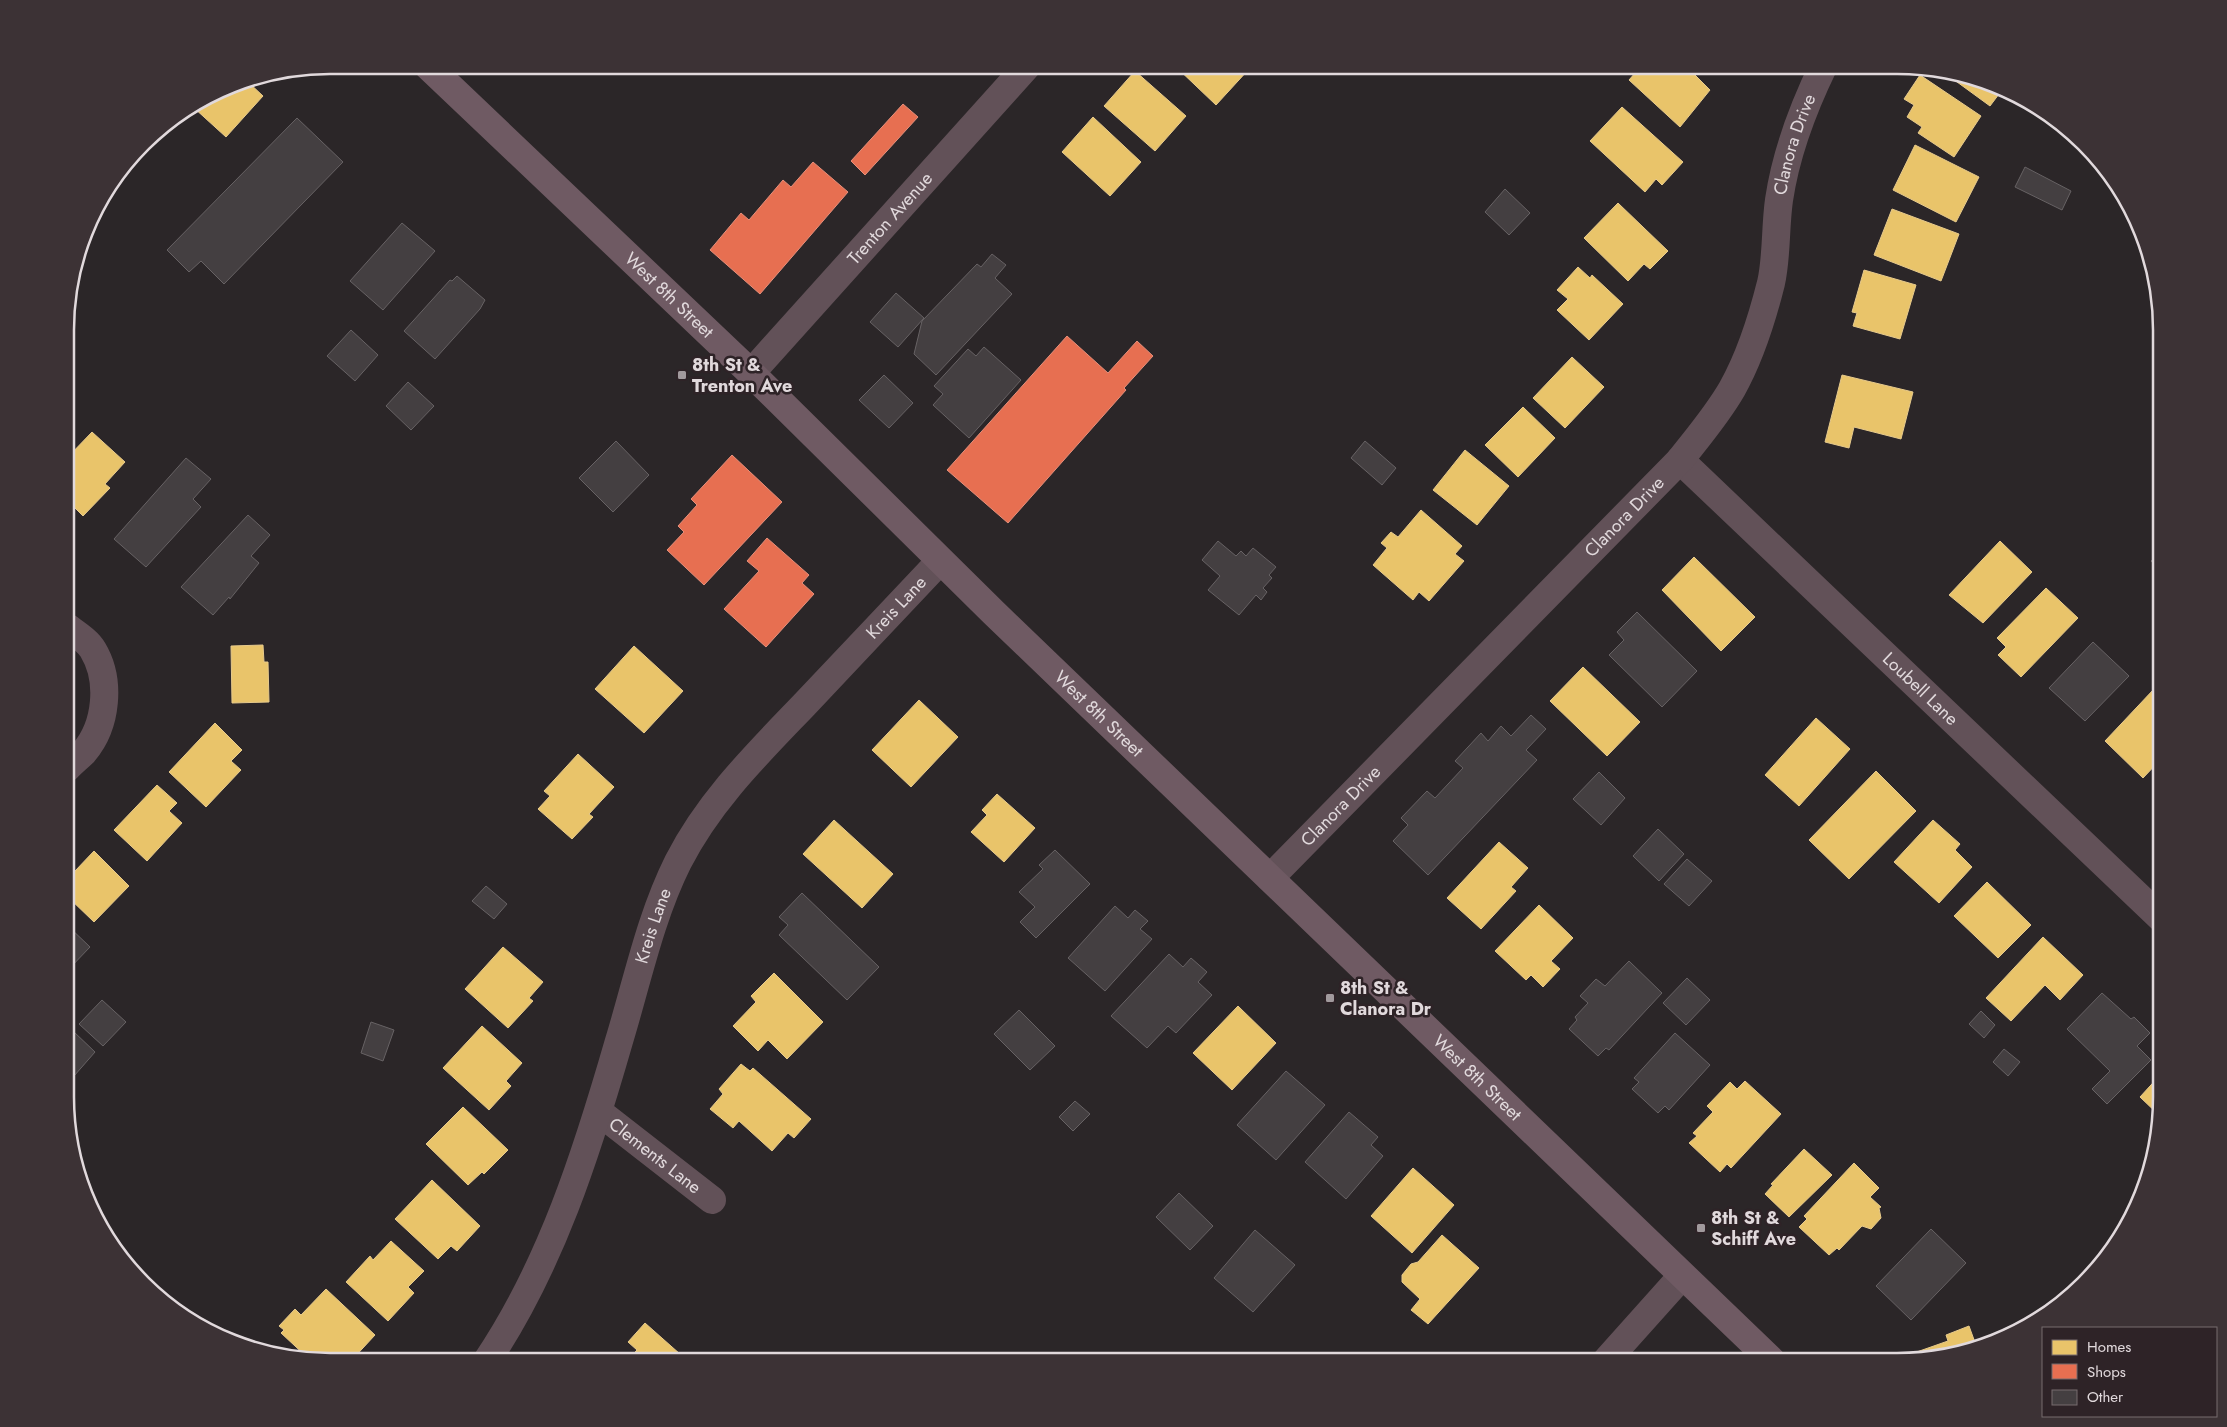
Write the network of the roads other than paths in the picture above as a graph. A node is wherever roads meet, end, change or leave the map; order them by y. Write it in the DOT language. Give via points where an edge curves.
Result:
graph roads {
  1 [pos="436,74"];
  2 [pos="1020,74"];
  3 [pos="1820,74"];
  4 [pos="751,373"];
  5 [pos="1680,460"];
  6 [pos="940,561"];
  7 [pos="74,633"];
  8 [pos="74,761"];
  9 [pos="1270,878"];
  10 [pos="2153,909"];
  11 [pos="599,1112"];
  12 [pos="712,1200"];
  13 [pos="1682,1276"];
  14 [pos="492,1353"];
  15 [pos="1613,1353"];
  16 [pos="1763,1353"];
  1 -- 4 [label="street, West 8th Street"];
  2 -- 4 [label="street, Trenton Avenue"];
  3 -- 5 [label="street, Clanora Drive" via="1789,151 1779,200 1771,281 1753,344 1715,416"];
  4 -- 6 [label="street, West 8th Street"];
  5 -- 9 [label="street, Clanora Drive"];
  5 -- 10 [label="street, Loubell Lane"];
  6 -- 9 [label="street, West 8th Street"];
  6 -- 11 [label="street, Kreis Lane" via="736,776 704,818 678,863 652,927"];
  7 -- 8 [label="street" via="93,649 102,674 104,701 98,728 85,751"];
  9 -- 13 [label="street, West 8th Street"];
  11 -- 12 [label="street, Clements Lane"];
  11 -- 14 [label="street, Kreis Lane" via="538,1270"];
  13 -- 15 [label="street"];
  13 -- 16 [label="street, West 8th Street"];
}
